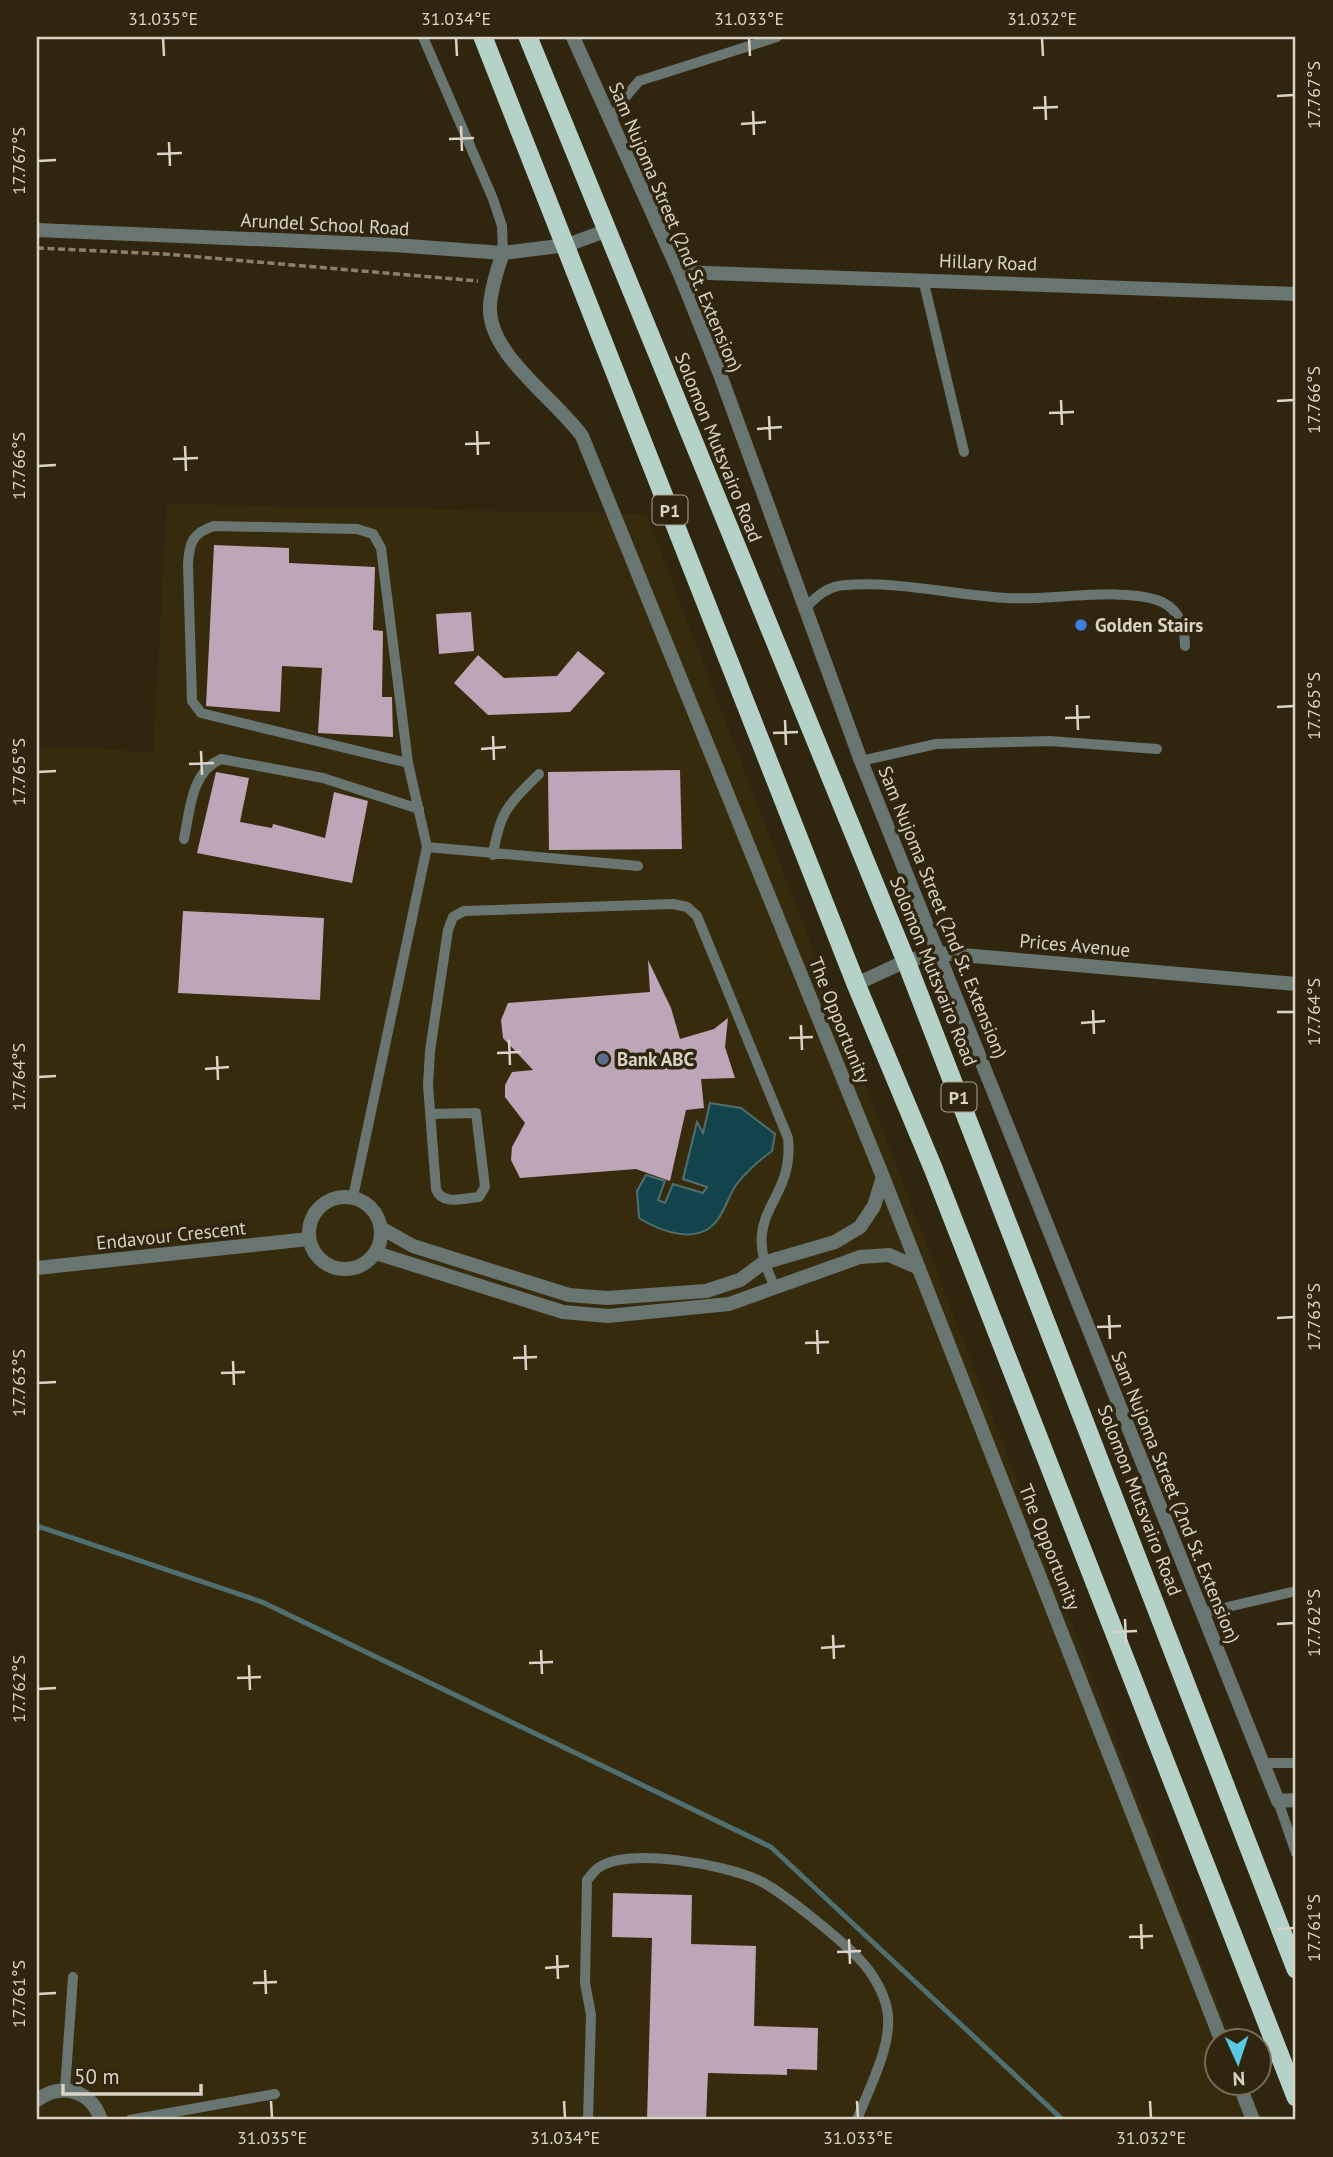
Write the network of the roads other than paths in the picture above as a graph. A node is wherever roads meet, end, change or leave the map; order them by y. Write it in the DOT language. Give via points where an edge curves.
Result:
graph roads {
  1 [pos="423,37"];
  2 [pos="483,37"];
  3 [pos="528,37"];
  4 [pos="573,37"];
  5 [pos="777,37"];
  6 [pos="610,123"];
  7 [pos="37,230"];
  8 [pos="608,230"];
  9 [pos="566,245"];
  10 [pos="503,253"];
  11 [pos="679,272"];
  12 [pos="923,279"];
  13 [pos="1296,294"];
  14 [pos="964,452"];
  15 [pos="805,608"];
  16 [pos="1185,646"];
  17 [pos="1157,749"];
  18 [pos="861,761"];
  19 [pos="408,763"];
  20 [pos="538,774"];
  21 [pos="419,809"];
  22 [pos="184,839"];
  23 [pos="427,847"];
  24 [pos="493,855"];
  25 [pos="638,866"];
  26 [pos="939,953"];
  27 [pos="906,961"];
  28 [pos="856,984"];
  29 [pos="1296,984"];
  30 [pos="431,1114"];
  31 [pos="883,1177"];
  32 [pos="353,1197"];
  33 [pos="382,1228"];
  34 [pos="309,1239"];
  35 [pos="376,1253"];
  36 [pos="763,1263"];
  37 [pos="37,1268"];
  38 [pos="919,1268"];
  39 [pos="775,1287"];
  40 [pos="1296,1591"];
  41 [pos="1202,1613"];
  42 [pos="1262,1763"];
  43 [pos="1296,1763"];
  44 [pos="1296,1800"];
  45 [pos="1278,1801"];
  46 [pos="1296,1853"];
  47 [pos="1296,1969"];
  48 [pos="73,1977"];
  49 [pos="1218,2028"];
  50 [pos="65,2089"];
  51 [pos="275,2094"];
  52 [pos="1296,2097"];
  53 [pos="1244,2098"];
  54 [pos="37,2100"];
  55 [pos="101,2120"];
  56 [pos="130,2120"];
  57 [pos="589,2120"];
  58 [pos="857,2120"];
  59 [pos="1253,2120"];
  1 -- 10 [label="lane, The Opportunity" via="493,199 502,226"];
  2 -- 9 [label="highway, P1"];
  3 -- 8 [label="highway, Solomon Mutsvairo Road / P1"];
  4 -- 6 [label="street, Sam Nujoma Street (2nd St. Extension)"];
  5 -- 6 [label="lane" via="639,81"];
  6 -- 11 [label="street, Sam Nujoma Street (2nd St. Extension)"];
  7 -- 10 [label="street, Arundel School Road"];
  8 -- 9 [label="street, Arundel School Road"];
  8 -- 27 [label="highway, Solomon Mutsvairo Road / P1"];
  9 -- 10 [label="street, Arundel School Road"];
  9 -- 28 [label="highway, P1"];
  10 -- 31 [label="street, The Opportunity" via="490,308 493,332 505,352 568,415 582,436"];
  11 -- 12 [label="street, Hillary Road"];
  11 -- 15 [label="street, Sam Nujoma Street (2nd St. Extension)"];
  12 -- 13 [label="street, Hillary Road"];
  12 -- 14 [label="lane"];
  15 -- 16 [label="lane" via="821,592 868,584 1009,599 1108,595 1156,599 1185,625"];
  15 -- 18 [label="street, Sam Nujoma Street (2nd St. Extension)"];
  17 -- 18 [label="lane" via="1050,741 936,744"];
  18 -- 26 [label="street, Sam Nujoma Street (2nd St. Extension)"];
  19 -- 19 [label="lane" via="381,548 373,534 357,529 214,526 198,531 189,543 188,565 192,701 201,713"];
  19 -- 21 [label="lane"];
  20 -- 24 [label="lane" via="498,824"];
  21 -- 22 [label="lane" via="323,778 221,760 207,765 196,784"];
  21 -- 23 [label="lane"];
  23 -- 24 [label="lane"];
  23 -- 32 [label="lane"];
  24 -- 25 [label="lane"];
  26 -- 27 [label="street, Prices Avenue"];
  26 -- 29 [label="street, Prices Avenue"];
  26 -- 41 [label="street, Sam Nujoma Street (2nd St. Extension)"];
  27 -- 28 [label="street, Prices Avenue"];
  27 -- 47 [label="highway, Solomon Mutsvairo Road / P1"];
  28 -- 52 [label="highway, P1" via="933,1168"];
  30 -- 30 [label="lane" via="439,1196 446,1200 479,1197 485,1187 476,1113"];
  30 -- 36 [label="lane" via="430,1051 453,917 464,911 687,907 696,916 788,1138 790,1162 760,1234"];
  31 -- 36 [label="street" via="874,1206 860,1227 835,1242"];
  31 -- 38 [label="street, The Opportunity"];
  32 -- 33 [label="street" via="372,1208"];
  32 -- 34 [label="street" via="329,1199 312,1216"];
  33 -- 35 [label="street"];
  33 -- 36 [label="street" via="413,1246 569,1295 607,1298 706,1290 740,1280"];
  34 -- 35 [label="street" via="318,1258 337,1268 359,1266"];
  34 -- 37 [label="street, Endavour Crescent"];
  35 -- 39 [label="street" via="563,1312 608,1317 729,1304"];
  36 -- 39 [label="lane"];
  38 -- 39 [label="street" via="889,1255 860,1257"];
  38 -- 49 [label="street, The Opportunity"];
  40 -- 41 [label="lane"];
  41 -- 42 [label="street, Sam Nujoma Street (2nd St. Extension)"];
  42 -- 43 [label="lane"];
  42 -- 45 [label="street, Sam Nujoma Street (2nd St. Extension)"];
  44 -- 45 [label="street"];
  45 -- 46 [label="lane"];
  48 -- 50 [label="lane"];
  50 -- 54 [label="street" via="49,2091"];
  50 -- 55 [label="street" via="83,2094 97,2108"];
  51 -- 56 [label="lane"];
  53 -- 59 [label="street"];
  57 -- 58 [label="lane" via="587,1880 597,1868 614,1861 650,1858 710,1863 758,1880 779,1892 862,1962 880,1988 889,2023"];
}
